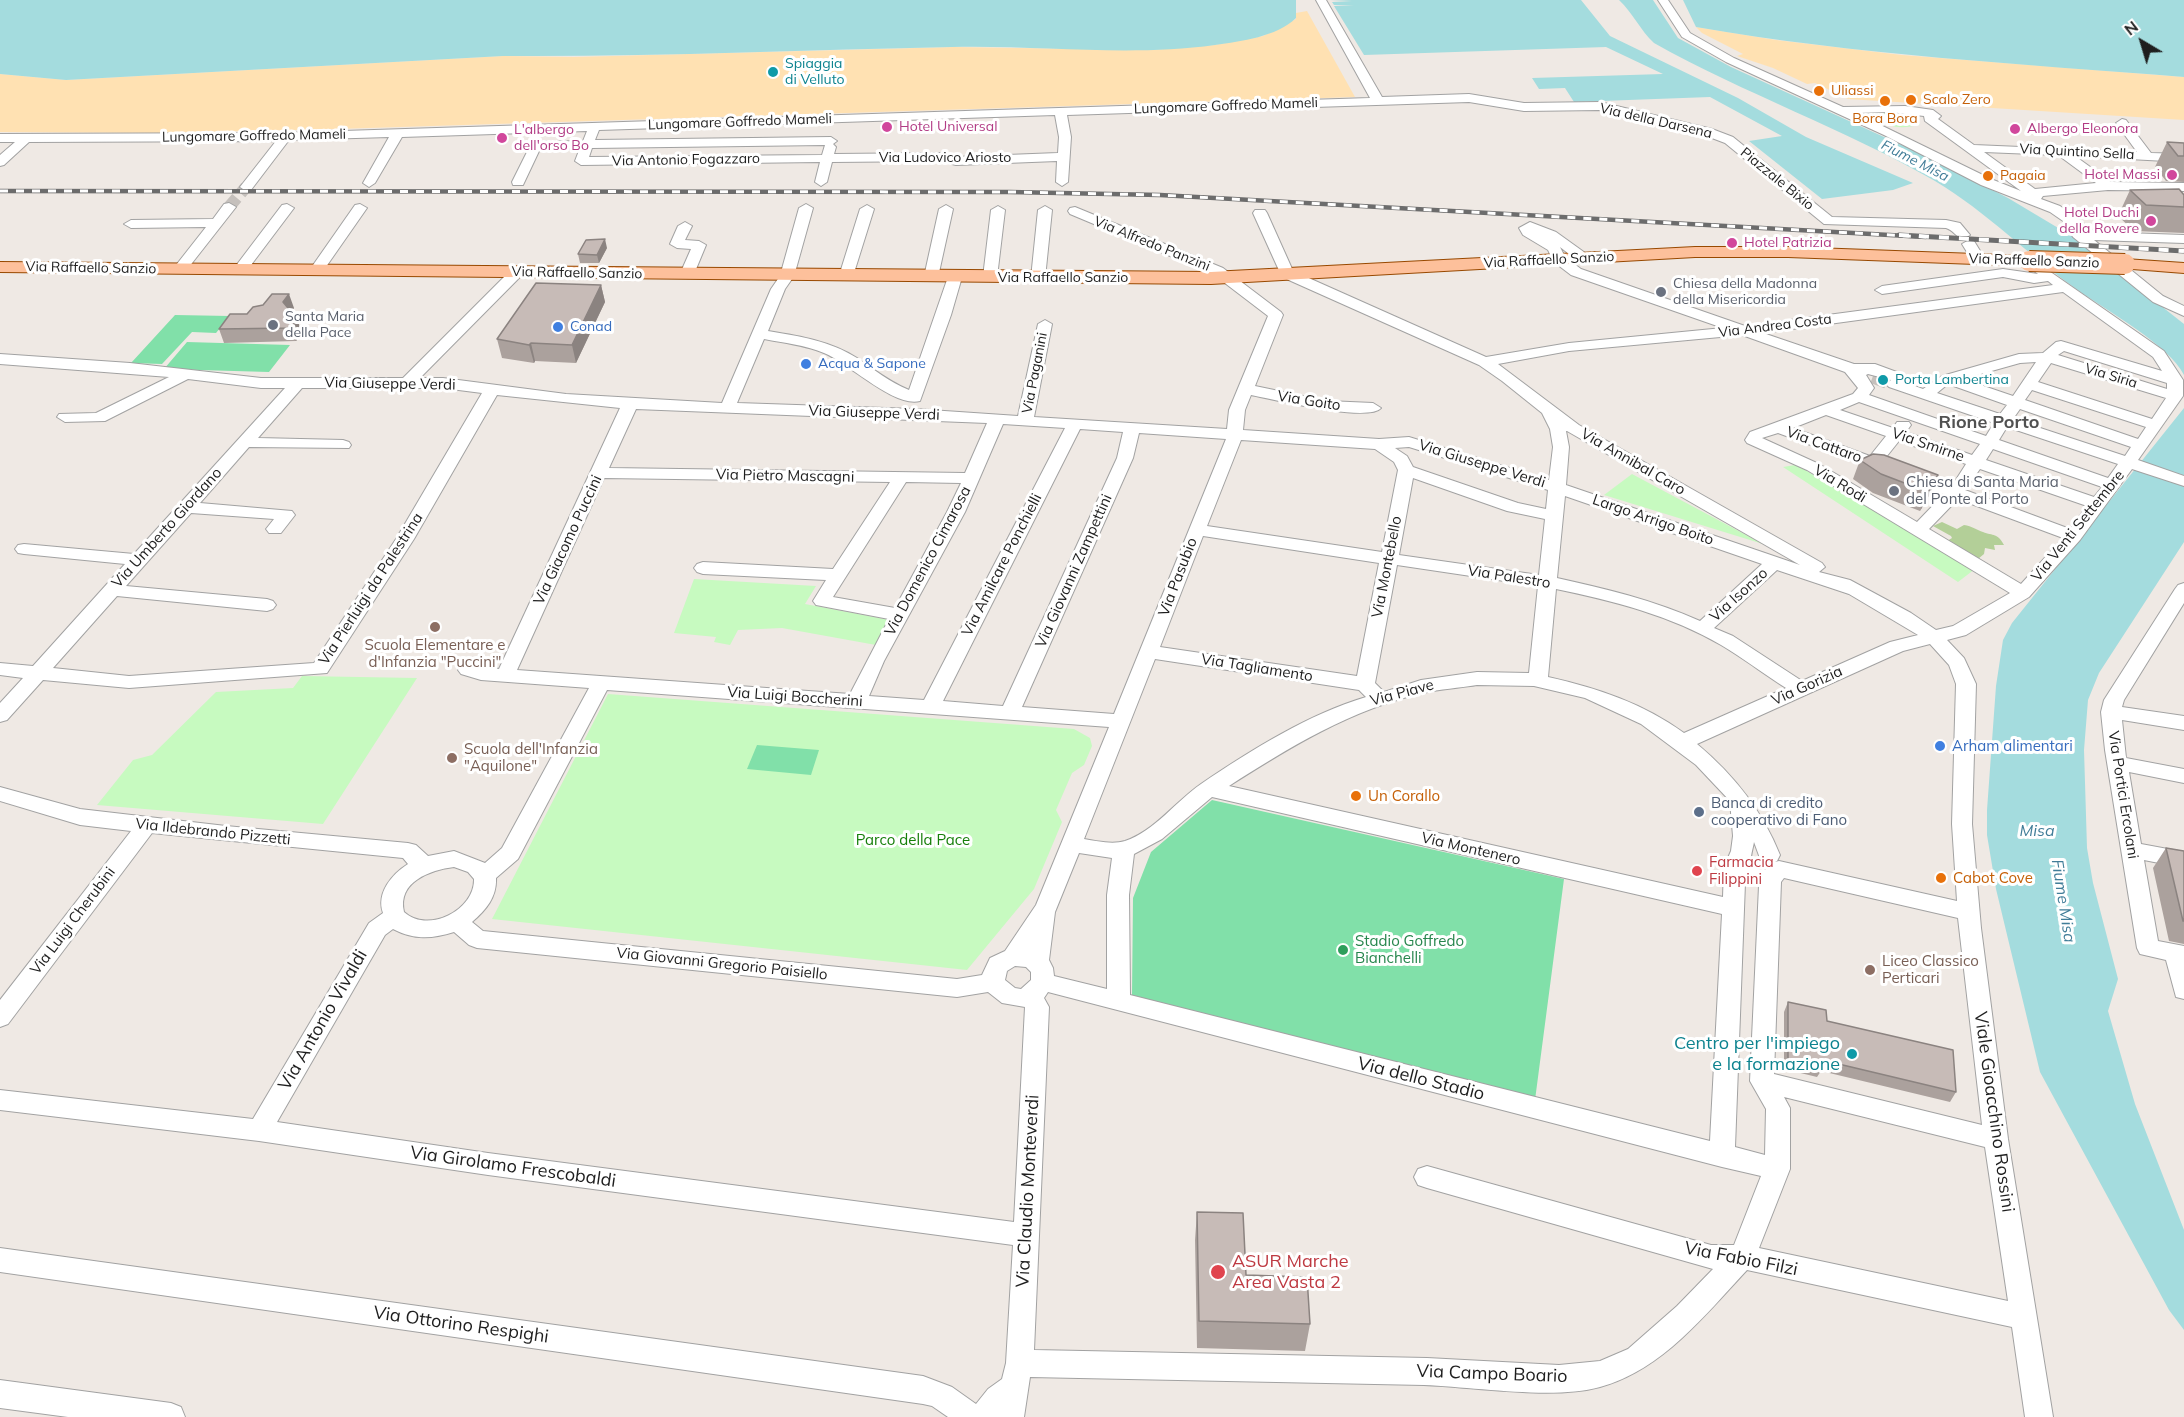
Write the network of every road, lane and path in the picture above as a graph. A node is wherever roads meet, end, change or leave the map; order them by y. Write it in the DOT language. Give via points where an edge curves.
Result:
graph roads {
  1 [pos="1321,0"];
  2 [pos="1664,0"];
  3 [pos="1480,99"];
  4 [pos="1378,101"];
  5 [pos="1842,111"];
  6 [pos="1061,112"];
  7 [pos="836,119"];
  8 [pos="2122,123"];
  9 [pos="596,126"];
  10 [pos="398,133"];
  11 [pos="286,136"];
  12 [pos="0,138"];
  13 [pos="1725,138"];
  14 [pos="26,139"];
  15 [pos="831,141"];
  16 [pos="588,144"];
  17 [pos="1971,149"];
  18 [pos="2060,151"];
  19 [pos="2142,155"];
  20 [pos="827,158"];
  21 [pos="1063,158"];
  22 [pos="2184,158"];
  23 [pos="0,162"];
  24 [pos="518,182"];
  25 [pos="821,182"];
  26 [pos="1062,182"];
  27 [pos="369,183"];
  28 [pos="246,186"];
  29 [pos="2108,186"];
  30 [pos="2161,186"];
  31 [pos="2184,187"];
  32 [pos="2036,198"];
  33 [pos="2172,201"];
  34 [pos="229,207"];
  35 [pos="287,208"];
  36 [pos="360,208"];
  37 [pos="806,208"];
  38 [pos="946,209"];
  39 [pos="867,210"];
  40 [pos="998,210"];
  41 [pos="1045,210"];
  42 [pos="1075,211"];
  43 [pos="1260,213"];
  44 [pos="217,223"];
  45 [pos="131,224"];
  46 [pos="685,226"];
  47 [pos="2184,239"];
  48 [pos="1583,258"];
  49 [pos="1559,259"];
  50 [pos="2029,261"];
  51 [pos="2125,264"];
  52 [pos="0,267"];
  53 [pos="2184,268"];
  54 [pos="180,269"];
  55 [pos="240,270"];
  56 [pos="316,271"];
  57 [pos="1331,271"];
  58 [pos="517,272"];
  59 [pos="687,274"];
  60 [pos="1287,274"];
  61 [pos="787,276"];
  62 [pos="846,276"];
  63 [pos="931,277"];
  64 [pos="955,277"];
  65 [pos="990,277"];
  66 [pos="1038,278"];
  67 [pos="1230,278"];
  68 [pos="1953,280"];
  69 [pos="2055,282"];
  70 [pos="1882,290"];
  71 [pos="1331,293"];
  72 [pos="1978,299"];
  73 [pos="2184,312"];
  74 [pos="1276,315"];
  75 [pos="1045,324"];
  76 [pos="1742,331"];
  77 [pos="759,334"];
  78 [pos="0,359"];
  79 [pos="1484,362"];
  80 [pos="2043,362"];
  81 [pos="1851,369"];
  82 [pos="187,374"];
  83 [pos="1873,376"];
  84 [pos="2090,377"];
  85 [pos="1947,379"];
  86 [pos="2175,380"];
  87 [pos="408,382"];
  88 [pos="297,384"];
  89 [pos="1894,384"];
  90 [pos="2029,384"];
  91 [pos="492,389"];
  92 [pos="1246,389"];
  93 [pos="1928,392"];
  94 [pos="2175,396"];
  95 [pos="1858,397"];
  96 [pos="2076,399"];
  97 [pos="2016,403"];
  98 [pos="630,404"];
  99 [pos="915,406"];
  100 [pos="727,408"];
  101 [pos="1373,408"];
  102 [pos="1827,410"];
  103 [pos="1550,412"];
  104 [pos="1910,415"];
  105 [pos="65,417"];
  106 [pos="997,420"];
  107 [pos="2003,421"];
  108 [pos="1025,422"];
  109 [pos="1075,424"];
  110 [pos="2156,425"];
  111 [pos="1132,427"];
  112 [pos="1778,429"];
  113 [pos="1234,434"];
  114 [pos="1895,434"];
  115 [pos="245,442"];
  116 [pos="1989,443"];
  117 [pos="1379,444"];
  118 [pos="1599,444"];
  119 [pos="343,445"];
  120 [pos="2141,446"];
  121 [pos="1561,447"];
  122 [pos="1976,462"];
  123 [pos="1873,463"];
  124 [pos="2133,465"];
  125 [pos="1406,470"];
  126 [pos="599,473"];
  127 [pos="901,477"];
  128 [pos="971,478"];
  129 [pos="2184,481"];
  130 [pos="2112,485"];
  131 [pos="1556,487"];
  132 [pos="1955,493"];
  133 [pos="2097,504"];
  134 [pos="185,507"];
  135 [pos="1554,516"];
  136 [pos="275,528"];
  137 [pos="1196,530"];
  138 [pos="1918,530"];
  139 [pos="2074,536"];
  140 [pos="1771,541"];
  141 [pos="24,549"];
  142 [pos="1750,554"];
  143 [pos="1388,558"];
  144 [pos="138,560"];
  145 [pos="1775,562"];
  146 [pos="703,568"];
  147 [pos="838,575"];
  148 [pos="1547,582"];
  149 [pos="111,590"];
  150 [pos="1854,590"];
  151 [pos="2184,590"];
  152 [pos="2023,593"];
  153 [pos="267,605"];
  154 [pos="900,615"];
  155 [pos="2177,615"];
  156 [pos="1703,628"];
  157 [pos="1933,638"];
  158 [pos="1149,652"];
  159 [pos="0,669"];
  160 [pos="468,670"];
  161 [pos="38,673"];
  162 [pos="505,676"];
  163 [pos="1538,680"];
  164 [pos="601,683"];
  165 [pos="1801,689"];
  166 [pos="1372,691"];
  167 [pos="857,701"];
  168 [pos="930,707"];
  169 [pos="1010,712"];
  170 [pos="2111,712"];
  171 [pos="0,715"];
  172 [pos="1122,721"];
  173 [pos="2184,723"];
  174 [pos="1683,742"];
  175 [pos="2117,764"];
  176 [pos="2184,776"];
  177 [pos="1208,789"];
  178 [pos="0,794"];
  179 [pos="1737,797"];
  180 [pos="146,826"];
  181 [pos="1072,844"];
  182 [pos="1124,850"];
  183 [pos="2132,850"];
  184 [pos="1740,857"];
  185 [pos="2184,860"];
  186 [pos="424,865"];
  187 [pos="1769,871"];
  188 [pos="484,875"];
  189 [pos="1046,908"];
  190 [pos="1733,908"];
  191 [pos="1969,912"];
  192 [pos="394,917"];
  193 [pos="457,922"];
  194 [pos="2180,954"];
  195 [pos="1012,957"];
  196 [pos="1037,980"];
  197 [pos="992,982"];
  198 [pos="2184,990"];
  199 [pos="1119,1002"];
  200 [pos="0,1017"];
  201 [pos="1762,1081"];
  202 [pos="0,1100"];
  203 [pos="259,1130"];
  204 [pos="1996,1139"];
  205 [pos="1722,1156"];
  206 [pos="1777,1170"];
  207 [pos="1427,1177"];
  208 [pos="1026,1235"];
  209 [pos="1742,1257"];
  210 [pos="0,1260"];
  211 [pos="2023,1317"];
  212 [pos="1017,1375"];
  213 [pos="923,1390"];
  214 [pos="0,1394"];
  215 [pos="171,1417"];
  216 [pos="946,1417"];
  217 [pos="968,1417"];
  218 [pos="983,1417"];
  219 [pos="1010,1417"];
  220 [pos="2038,1417"];
  1 -- 4 [label="street"];
  2 -- 5 [label="street" via="1686,35 1745,68"];
  3 -- 4 [label="street, Lungomare Goffredo Mameli"];
  3 -- 13 [label="street, Via della Darsena" via="1524,107 1600,106"];
  4 -- 6 [label="street, Lungomare Goffredo Mameli"];
  5 -- 17 [label="street" via="1861,107 1924,115"];
  5 -- 32 [label="street" via="1986,182"];
  6 -- 7 [label="street, Lungomare Goffredo Mameli"];
  6 -- 21 [label="street"];
  7 -- 9 [label="street, Lungomare Goffredo Mameli"];
  7 -- 15 [label="street"];
  8 -- 19 [label="street"];
  9 -- 10 [label="street, Lungomare Goffredo Mameli"];
  9 -- 16 [label="street"];
  10 -- 11 [label="street, Lungomare Goffredo Mameli"];
  10 -- 27 [label="street"];
  11 -- 14 [label="street, Lungomare Goffredo Mameli"];
  11 -- 28 [label="street"];
  12 -- 14 [label="street, Lungomare Goffredo Mameli"];
  13 -- 69 [label="street, Piazzale Bixio" via="1829,221 1954,226 1988,267 2024,271"];
  14 -- 23 [label="street"];
  15 -- 16 [label="street"];
  15 -- 20 [label="street"];
  16 -- 20 [label="street, Via Antonio Fogazzaro" via="581,161"];
  16 -- 24 [label="street" via="536,146"];
  17 -- 18 [label="street, Via Quintino Sella"];
  17 -- 32 [label="street"];
  18 -- 19 [label="street, Via Quintino Sella"];
  18 -- 29 [label="street"];
  19 -- 22 [label="street, Via Quintino Sella"];
  19 -- 30 [label="street"];
  20 -- 21 [label="street, Via Ludovico Ariosto"];
  20 -- 25 [label="street"];
  21 -- 26 [label="street"];
  29 -- 30 [label="street"];
  29 -- 32 [label="street"];
  30 -- 31 [label="street"];
  30 -- 33 [label="street"];
  32 -- 47 [label="street" via="2092,236"];
  32 -- 73 [label="street" via="2043,211 2157,299"];
  34 -- 44 [label="street"];
  35 -- 55 [label="street"];
  36 -- 56 [label="street"];
  37 -- 61 [label="street"];
  38 -- 63 [label="street"];
  39 -- 62 [label="street"];
  40 -- 65 [label="street"];
  41 -- 66 [label="street"];
  42 -- 67 [label="street, Via Alfredo Panzini"];
  43 -- 60 [label="street"];
  44 -- 45 [label="street"];
  44 -- 54 [label="street"];
  46 -- 59 [label="street" via="677,244 699,245"];
  48 -- 49 [label="main road, Via Raffaello Sanzio"];
  48 -- 49 [label="street" via="1560,240 1538,228 1527,227 1528,232 1554,248"];
  48 -- 50 [label="main road, Via Raffaello Sanzio" via="1741,251"];
  49 -- 57 [label="main road, Via Raffaello Sanzio"];
  49 -- 76 [label="street" via="1576,272"];
  50 -- 51 [label="main road, Via Raffaello Sanzio, bridge"];
  50 -- 69 [label="street"];
  51 -- 53 [label="main road, Via Raffaello Sanzio"];
  51 -- 73 [label="street"];
  52 -- 54 [label="main road, Via Raffaello Sanzio"];
  54 -- 55 [label="main road, Via Raffaello Sanzio"];
  55 -- 56 [label="main road, Via Raffaello Sanzio"];
  56 -- 58 [label="main road, Via Raffaello Sanzio"];
  57 -- 60 [label="main road, Via Raffaello Sanzio"];
  57 -- 71 [label="street" via="1324,280"];
  58 -- 59 [label="main road, Via Raffaello Sanzio"];
  58 -- 87 [label="street"];
  59 -- 61 [label="main road, Via Raffaello Sanzio"];
  60 -- 67 [label="main road, Via Raffaello Sanzio"];
  60 -- 71 [label="street, Via Annibal Caro"];
  61 -- 62 [label="main road, Via Raffaello Sanzio"];
  61 -- 77 [label="street"];
  62 -- 63 [label="main road, Via Raffaello Sanzio"];
  63 -- 64 [label="main road, Via Raffaello Sanzio"];
  64 -- 65 [label="main road, Via Raffaello Sanzio"];
  64 -- 99 [label="street"];
  65 -- 66 [label="main road, Via Raffaello Sanzio"];
  66 -- 67 [label="main road, Via Raffaello Sanzio"];
  67 -- 74 [label="street, Via Alfredo Panzini"];
  68 -- 69 [label="street" via="2003,273"];
  68 -- 70 [label="street"];
  68 -- 72 [label="street"];
  69 -- 72 [label="street, Via Andrea Costa"];
  69 -- 86 [label="street" via="2159,354"];
  71 -- 79 [label="street, Via Annibal Caro"];
  72 -- 76 [label="street, Via Andrea Costa"];
  74 -- 92 [label="street, Via Pasubio"];
  75 -- 108 [label="street, Via Paganini"];
  76 -- 79 [label="street, Via Andrea Costa" via="1569,347"];
  76 -- 81 [label="street"];
  77 -- 99 [label="street" via="830,350"];
  77 -- 100 [label="street"];
  78 -- 82 [label="street, Via Giuseppe Verdi"];
  79 -- 103 [label="street, Via Annibal Caro"];
  80 -- 84 [label="street, Via Siria"];
  80 -- 85 [label="street" via="2019,359"];
  80 -- 86 [label="street" via="2061,345"];
  80 -- 90 [label="street"];
  81 -- 83 [label="street"];
  81 -- 93 [label="street" via="1875,369"];
  81 -- 95 [label="street" via="1866,388"];
  82 -- 88 [label="street, Via Giuseppe Verdi"];
  82 -- 105 [label="street" via="99,418"];
  84 -- 94 [label="street, Via Siria"];
  84 -- 96 [label="street"];
  85 -- 93 [label="street"];
  85 -- 97 [label="street"];
  86 -- 94 [label="street"];
  87 -- 88 [label="street, Via Giuseppe Verdi"];
  87 -- 91 [label="street, Via Giuseppe Verdi"];
  88 -- 115 [label="street, Via Umberto Giordano"];
  89 -- 93 [label="street"];
  90 -- 96 [label="street"];
  90 -- 97 [label="street"];
  91 -- 98 [label="street, Via Giuseppe Verdi"];
  91 -- 161 [label="street, Via Pierluigi da Palestrina" via="405,539 320,669 129,682"];
  92 -- 101 [label="street, Via Goito" via="1327,406"];
  92 -- 113 [label="street, Via Pasubio" via="1237,410"];
  93 -- 107 [label="street"];
  94 -- 110 [label="street, Via Venti Settembre"];
  95 -- 102 [label="street, Via Rodi"];
  95 -- 104 [label="street"];
  96 -- 110 [label="street"];
  97 -- 107 [label="street"];
  97 -- 120 [label="street"];
  98 -- 100 [label="street, Via Giuseppe Verdi"];
  98 -- 126 [label="street, Via Giacomo Puccini"];
  99 -- 100 [label="street, Via Giuseppe Verdi"];
  99 -- 106 [label="street, Via Giuseppe Verdi"];
  102 -- 112 [label="street, Via Rodi"];
  102 -- 114 [label="street, Via Smirne"];
  103 -- 118 [label="street, Via Annibal Caro"];
  103 -- 121 [label="street"];
  104 -- 114 [label="street"];
  104 -- 116 [label="street"];
  106 -- 108 [label="street, Via Giuseppe Verdi"];
  106 -- 128 [label="street, Via Domenico Cimarosa"];
  107 -- 116 [label="street"];
  107 -- 124 [label="street"];
  108 -- 109 [label="street, Via Giuseppe Verdi"];
  109 -- 111 [label="street, Via Giuseppe Verdi"];
  109 -- 168 [label="street, Via Amilcare Ponchielli"];
  110 -- 120 [label="street, Via Venti Settembre"];
  111 -- 113 [label="street, Via Giuseppe Verdi"];
  111 -- 169 [label="street, Via Giovanni Zampettini" via="1125,458"];
  112 -- 123 [label="street, Via Cattaro"];
  112 -- 138 [label="street, Via Rodi" via="1756,435 1753,440 1813,467"];
  113 -- 117 [label="street, Via Giuseppe Verdi"];
  113 -- 137 [label="street, Via Pasubio"];
  114 -- 122 [label="street, Via Smirne"];
  114 -- 123 [label="street"];
  115 -- 119 [label="street"];
  115 -- 134 [label="street, Via Umberto Giordano"];
  116 -- 122 [label="street"];
  116 -- 130 [label="street"];
  117 -- 125 [label="street" via="1401,459"];
  117 -- 131 [label="street, Via Giuseppe Verdi" via="1409,442 1433,447"];
  118 -- 121 [label="street" via="1571,442"];
  118 -- 140 [label="street, Via Annibal Caro"];
  120 -- 124 [label="street, Via Venti Settembre"];
  121 -- 131 [label="street"];
  122 -- 132 [label="street"];
  122 -- 133 [label="street, Via Smirne"];
  123 -- 132 [label="street, Via Cattaro"];
  124 -- 129 [label="street"];
  124 -- 130 [label="street, Via Venti Settembre"];
  125 -- 135 [label="street" via="1513,507"];
  125 -- 143 [label="street, Via Montebello"];
  126 -- 127 [label="street, Via Pietro Mascagni"];
  126 -- 162 [label="street, Via Giacomo Puccini"];
  127 -- 128 [label="street, Via Pietro Mascagni"];
  127 -- 147 [label="street"];
  128 -- 154 [label="street, Via Domenico Cimarosa"];
  130 -- 133 [label="street, Via Venti Settembre"];
  131 -- 135 [label="street"];
  131 -- 142 [label="street, Largo Arrigo Boito"];
  132 -- 138 [label="street"];
  132 -- 139 [label="street, Via Cattaro"];
  133 -- 139 [label="street, Via Venti Settembre"];
  134 -- 136 [label="street" via="286,515"];
  134 -- 144 [label="street, Via Umberto Giordano"];
  135 -- 148 [label="street"];
  137 -- 143 [label="street, Via Palestro"];
  137 -- 158 [label="street, Via Pasubio"];
  138 -- 152 [label="street, Via Rodi"];
  139 -- 152 [label="street, Via Venti Settembre"];
  140 -- 142 [label="street" via="1774,553"];
  140 -- 150 [label="street, Via Annibal Caro"];
  141 -- 144 [label="street"];
  142 -- 145 [label="street, Largo Arrigo Boito"];
  143 -- 148 [label="street, Via Palestro"];
  143 -- 166 [label="street, Via Montebello"];
  144 -- 149 [label="street, Via Umberto Giordano"];
  145 -- 150 [label="street, Largo Arrigo Boito"];
  145 -- 156 [label="street, Via Isonzo"];
  146 -- 147 [label="street"];
  147 -- 154 [label="street" via="822,601"];
  148 -- 156 [label="street, Via Palestro" via="1630,601"];
  148 -- 163 [label="street"];
  149 -- 153 [label="street"];
  149 -- 161 [label="street, Via Umberto Giordano"];
  150 -- 157 [label="street, Via Annibal Caro"];
  151 -- 155 [label="street, Via Portici Ercolani"];
  152 -- 157 [label="street, Via Venti Settembre" via="1959,632"];
  154 -- 167 [label="street, Via Domenico Cimarosa"];
  155 -- 170 [label="street, Via Portici Ercolani" via="2114,699"];
  156 -- 165 [label="street, Via Palestro" via="1749,652"];
  157 -- 165 [label="street, Via Gorizia" via="1897,646"];
  157 -- 191 [label="street, Viale Gioacchino Rossini" via="1958,663 1966,684 1962,824"];
  158 -- 166 [label="street, Via Tagliamento"];
  158 -- 172 [label="street, Via Pasubio"];
  159 -- 161 [label="street"];
  160 -- 162 [label="street, Via Luigi Boccherini"];
  161 -- 171 [label="street, Via Umberto Giordano"];
  162 -- 164 [label="street, Via Luigi Boccherini"];
  163 -- 166 [label="street, Via Piave" via="1490,678"];
  163 -- 174 [label="street, Via Piave" via="1579,687 1622,704"];
  164 -- 167 [label="street, Via Luigi Boccherini"];
  164 -- 188 [label="street" via="510,853"];
  165 -- 174 [label="street, Via Gorizia"];
  166 -- 177 [label="street, Via Piave" via="1350,709"];
  167 -- 168 [label="street, Via Luigi Boccherini"];
  168 -- 169 [label="street, Via Luigi Boccherini"];
  169 -- 172 [label="street, Via Luigi Boccherini"];
  170 -- 173 [label="street"];
  170 -- 175 [label="street, Via Portici Ercolani"];
  172 -- 181 [label="street, Via Claudio Monteverdi"];
  174 -- 179 [label="street, Via Piave"];
  175 -- 176 [label="street"];
  175 -- 183 [label="street, Via Portici Ercolani"];
  177 -- 182 [label="street, Via Piave" via="1141,844"];
  177 -- 190 [label="street, Via Montenero"];
  178 -- 180 [label="street, Via Ildebrando Pizzetti" via="80,817"];
  179 -- 184 [label="street, Via Piave" via="1744,819"];
  179 -- 187 [label="street, Via Piave" via="1754,820"];
  180 -- 186 [label="street, Via Ildebrando Pizzetti" via="408,851"];
  180 -- 200 [label="street, Via Luigi Cherubini"];
  181 -- 182 [label="street, Via Piave" via="1103,851"];
  181 -- 189 [label="street, Via Claudio Monteverdi"];
  182 -- 199 [label="street" via="1118,895"];
  183 -- 185 [label="street"];
  183 -- 194 [label="street, Via Portici Ercolani" via="2148,948"];
  184 -- 187 [label="street" via="1739,865 1747,874"];
  184 -- 190 [label="street" via="1735,867"];
  186 -- 188 [label="street" via="460,860 478,867"];
  186 -- 192 [label="street" via="410,873 392,895"];
  187 -- 190 [label="street" via="1759,886"];
  187 -- 191 [label="street"];
  187 -- 201 [label="street"];
  188 -- 193 [label="street" via="485,895"];
  189 -- 195 [label="street, Via Claudio Monteverdi"];
  189 -- 196 [label="street, Via Claudio Monteverdi"];
  190 -- 205 [label="street"];
  191 -- 204 [label="street, Viale Gioacchino Rossini"];
  192 -- 193 [label="street" via="402,924 421,929"];
  192 -- 203 [label="street, Via Antonio Vivaldi" via="377,929"];
  193 -- 197 [label="street, Via Giovanni Gregorio Paisiello" via="477,939 957,988"];
  194 -- 198 [label="street"];
  195 -- 196 [label="street" via="1026,957"];
  195 -- 197 [label="street" via="994,969"];
  196 -- 197 [label="street" via="1023,998 1007,996"];
  196 -- 199 [label="street, Via dello Stadio"];
  196 -- 208 [label="street, Via Claudio Monteverdi"];
  199 -- 205 [label="street, Via dello Stadio"];
  201 -- 204 [label="street"];
  201 -- 206 [label="street, Via Campo Boario" via="1779,1108"];
  202 -- 203 [label="street, Via Girolamo Frescobaldi"];
  203 -- 208 [label="street, Via Girolamo Frescobaldi"];
  204 -- 211 [label="street, Viale Gioacchino Rossini"];
  205 -- 206 [label="street, Via dello Stadio"];
  206 -- 209 [label="street, Via Campo Boario"];
  207 -- 209 [label="street, Via Fabio Filzi" via="1712,1257"];
  208 -- 212 [label="street, Via Claudio Monteverdi"];
  209 -- 211 [label="street, Via Fabio Filzi"];
  209 -- 212 [label="street, Via Campo Boario" via="1687,1315 1638,1358 1600,1374 1559,1379 1427,1372"];
  210 -- 213 [label="street, Via Ottorino Respighi"];
  211 -- 220 [label="street, Viale Gioacchino Rossini"];
  212 -- 218 [label="street"];
  212 -- 219 [label="street, Via Claudio Monteverdi"];
  213 -- 216 [label="street"];
  213 -- 217 [label="street, Via Ottorino Respighi" via="947,1400"];
  214 -- 215 [label="street"];
  217 -- 218 [label="street"];
}
